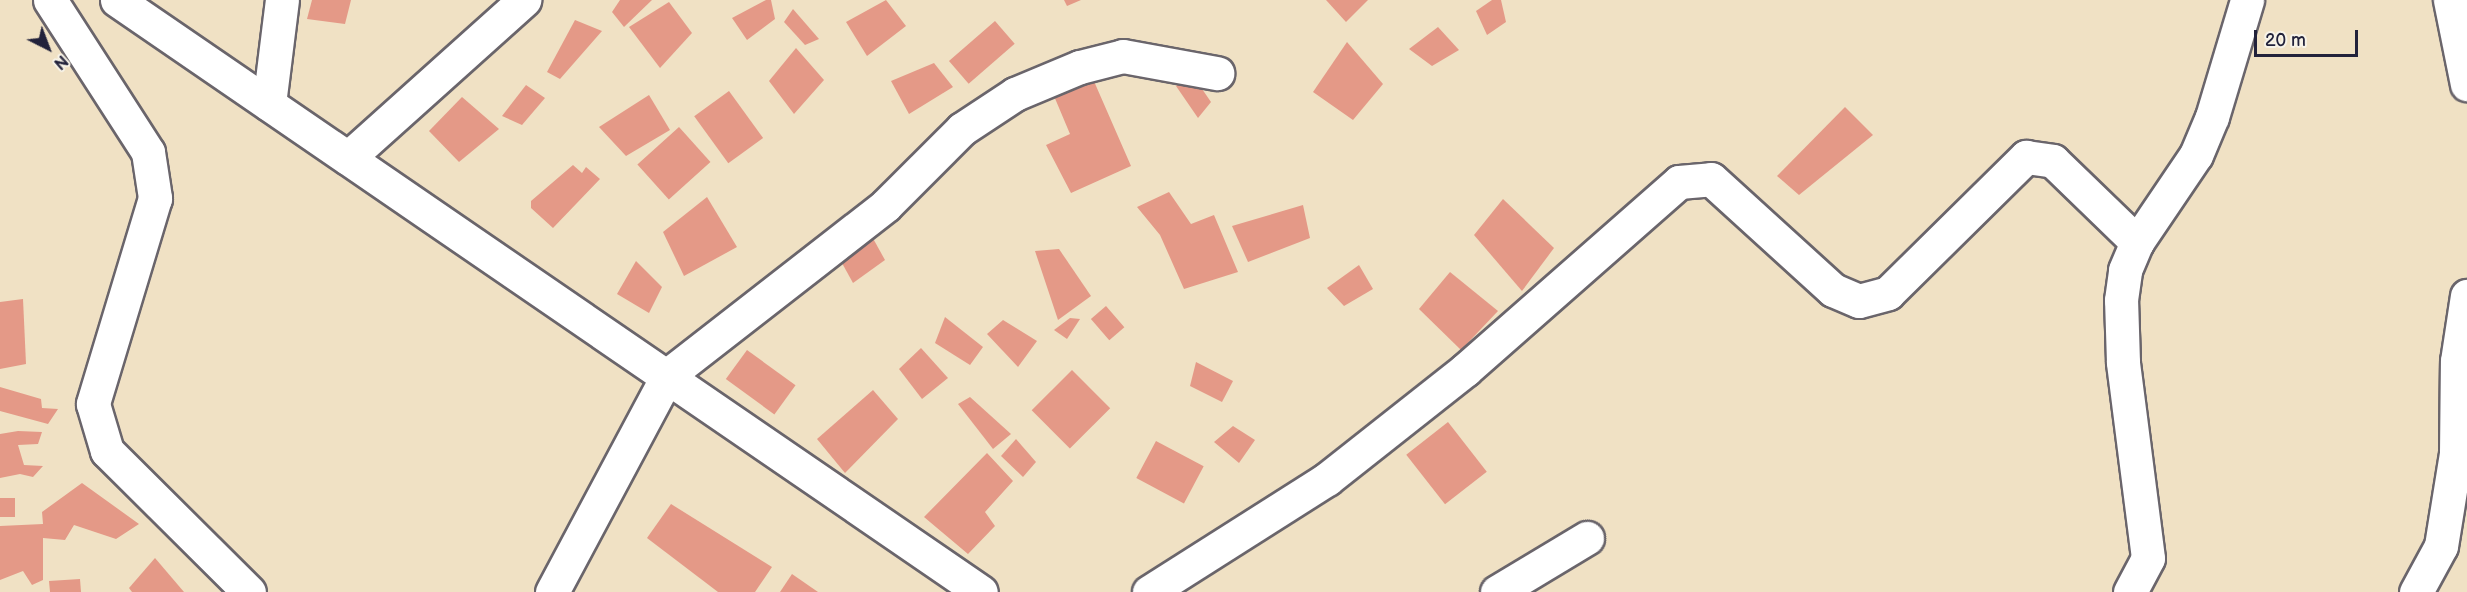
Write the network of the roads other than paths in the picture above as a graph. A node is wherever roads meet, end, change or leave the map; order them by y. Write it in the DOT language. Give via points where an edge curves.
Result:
graph roads {
  1 [pos="50,0"];
  2 [pos="117,0"];
  3 [pos="282,0"];
  4 [pos="524,0"];
  5 [pos="2247,0"];
  6 [pos="2450,0"];
  7 [pos="1217,73"];
  8 [pos="2467,84"];
  9 [pos="269,104"];
  10 [pos="348,158"];
  11 [pos="2137,242"];
  12 [pos="2467,297"];
  13 [pos="668,375"];
  14 [pos="1587,538"];
  15 [pos="249,592"];
  16 [pos="552,592"];
  17 [pos="981,592"];
  18 [pos="1149,592"];
  19 [pos="1497,592"];
  20 [pos="2130,592"];
  21 [pos="2416,592"];
  1 -- 15 [label="street" via="148,152 155,198 93,404 107,451"];
  2 -- 9 [label="street"];
  3 -- 9 [label="street"];
  4 -- 10 [label="street"];
  5 -- 11 [label="street" via="2212,117 2196,155"];
  6 -- 8 [label="street"];
  7 -- 13 [label="street" via="1123,56 1080,67 1015,94 962,129 886,205"];
  9 -- 10 [label="street"];
  10 -- 13 [label="street"];
  11 -- 18 [label="street" via="2053,161 2026,157 1888,293 1859,301 1833,290 1711,179 1679,182 1465,370 1327,479"];
  11 -- 20 [label="street" via="2125,270 2121,310 2123,362 2148,558"];
  12 -- 21 [label="street" via="2457,361 2456,453 2441,546"];
  13 -- 16 [label="street"];
  13 -- 17 [label="street"];
  14 -- 19 [label="street"];
}
